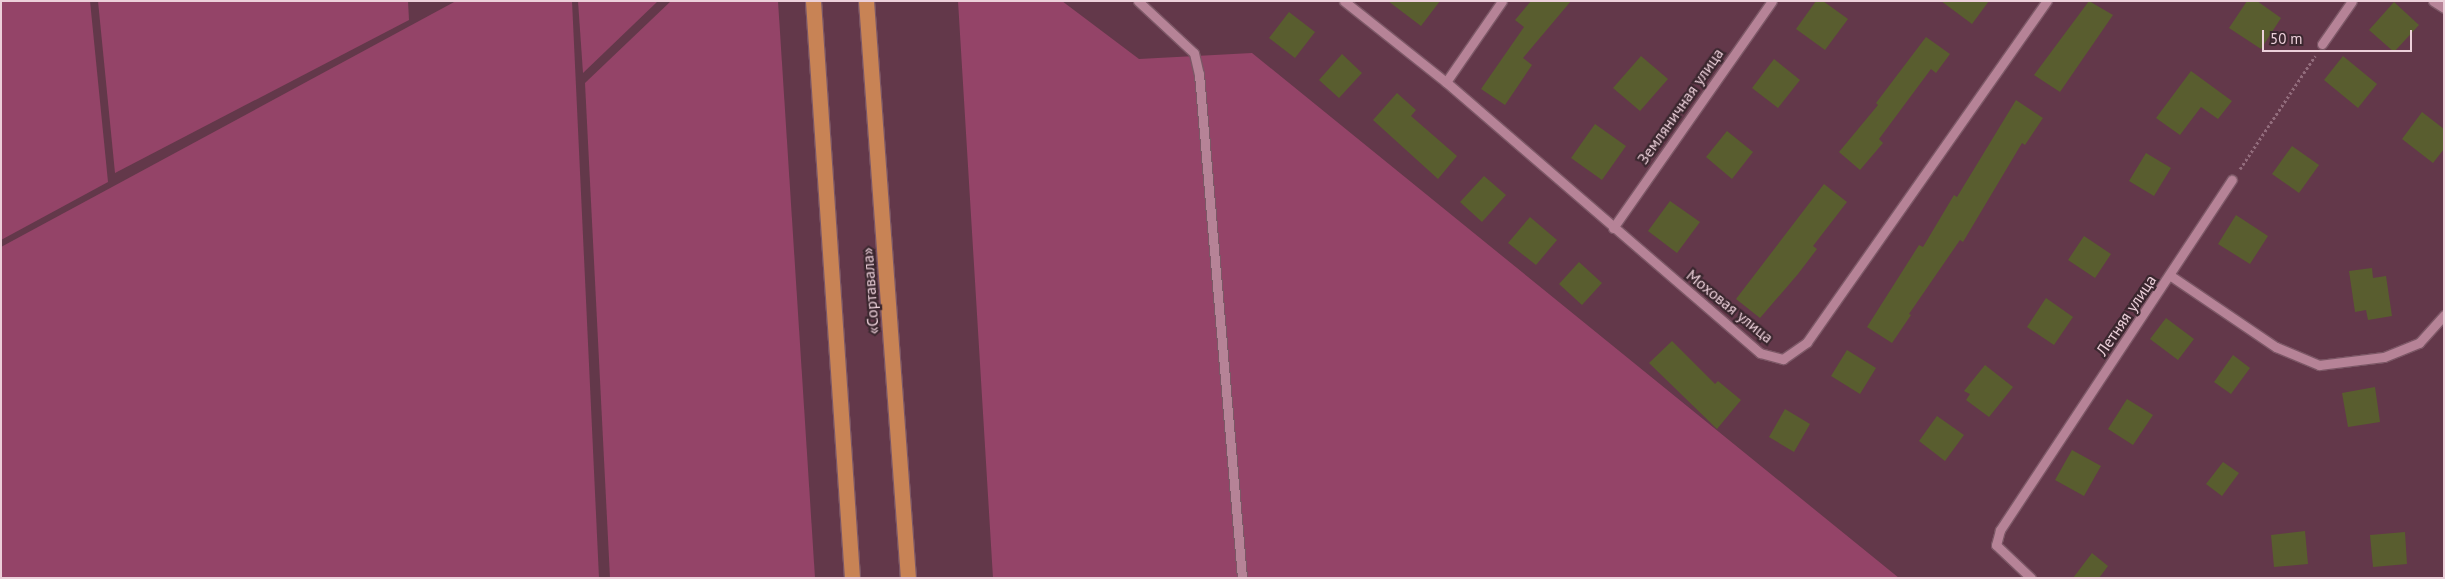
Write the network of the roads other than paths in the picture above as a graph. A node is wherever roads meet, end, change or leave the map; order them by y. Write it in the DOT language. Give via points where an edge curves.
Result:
graph roads {
  1 [pos="812,1"];
  2 [pos="866,1"];
  3 [pos="1138,1"];
  4 [pos="1344,1"];
  5 [pos="1502,1"];
  6 [pos="1772,1"];
  7 [pos="2047,1"];
  8 [pos="2352,1"];
  9 [pos="2433,1"];
  10 [pos="2444,8"];
  11 [pos="2322,44"];
  12 [pos="1446,82"];
  13 [pos="2232,180"];
  14 [pos="1613,228"];
  15 [pos="2171,276"];
  16 [pos="2444,315"];
  17 [pos="852,578"];
  18 [pos="908,578"];
  19 [pos="1242,578"];
  20 [pos="2031,578"];
  1 -- 17 [label="highway"];
  2 -- 18 [label="highway, «Сортавала»"];
  3 -- 19 [label="street" via="1194,53 1199,74"];
  4 -- 12 [label="street, Моховая улица"];
  5 -- 12 [label="street"];
  6 -- 14 [label="street, Земляничная улица"];
  7 -- 14 [label="street, Моховая улица" via="1807,342 1783,359 1760,353"];
  8 -- 11 [label="street"];
  9 -- 10 [label="street"];
  12 -- 14 [label="street, Моховая улица"];
  13 -- 15 [label="street"];
  15 -- 16 [label="street, Летняя улица" via="2276,347 2319,365 2384,357 2419,343"];
  15 -- 20 [label="street, Летняя улица" via="2000,530 1996,545"];
}
